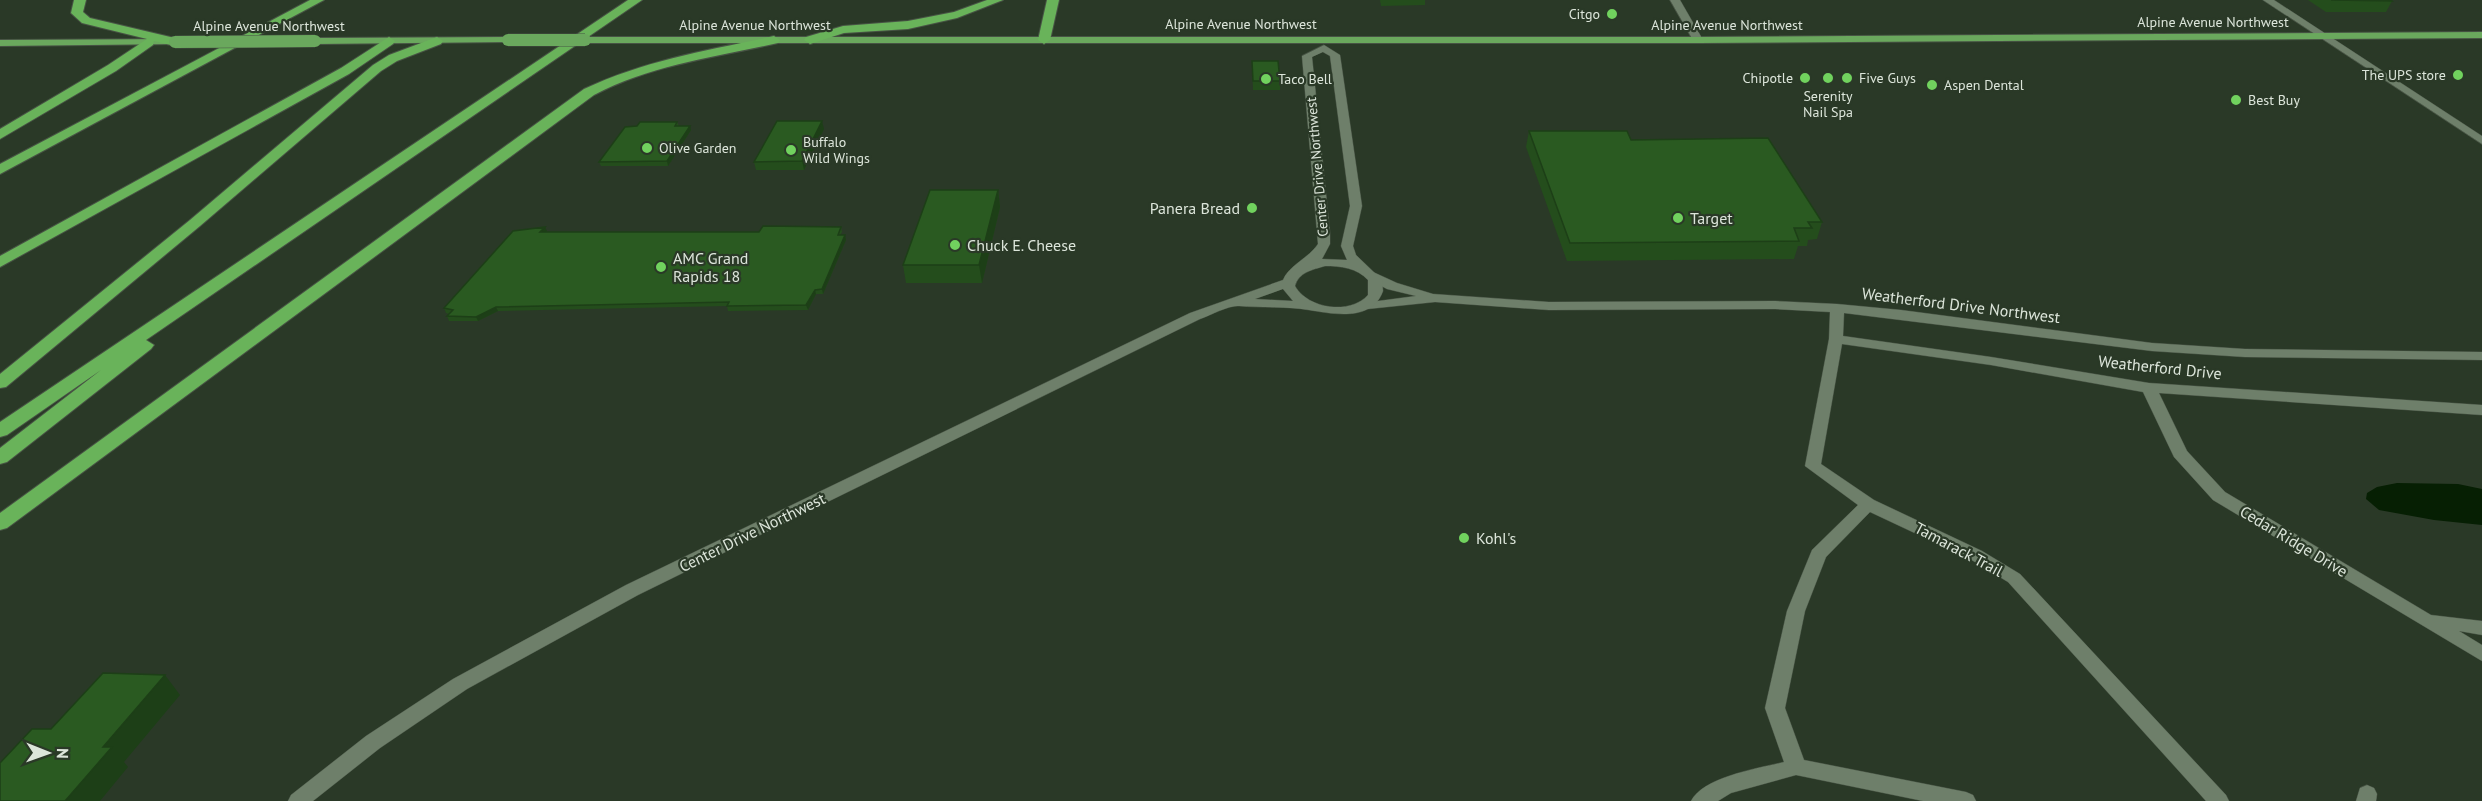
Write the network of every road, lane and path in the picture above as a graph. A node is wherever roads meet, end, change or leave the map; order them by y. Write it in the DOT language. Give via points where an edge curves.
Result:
graph roads {
  1 [pos="80,0"];
  2 [pos="318,0"];
  3 [pos="636,0"];
  4 [pos="997,0"];
  5 [pos="1053,0"];
  6 [pos="1675,0"];
  7 [pos="2268,0"];
  8 [pos="2482,35"];
  9 [pos="2321,36"];
  10 [pos="1044,39"];
  11 [pos="774,40"];
  12 [pos="810,40"];
  13 [pos="1698,40"];
  14 [pos="388,41"];
  15 [pos="436,41"];
  16 [pos="149,42"];
  17 [pos="175,42"];
  18 [pos="0,43"];
  19 [pos="1324,44"];
  20 [pos="369,56"];
  21 [pos="0,135"];
  22 [pos="2481,139"];
  23 [pos="3,169"];
  24 [pos="256,259"];
  25 [pos="0,262"];
  26 [pos="1300,269"];
  27 [pos="1368,273"];
  28 [pos="1288,283"];
  29 [pos="1435,298"];
  30 [pos="1229,304"];
  31 [pos="1305,306"];
  32 [pos="1363,307"];
  33 [pos="1837,308"];
  34 [pos="1836,339"];
  35 [pos="2482,356"];
  36 [pos="0,384"];
  37 [pos="2149,388"];
  38 [pos="2482,410"];
  39 [pos="0,431"];
  40 [pos="0,458"];
  41 [pos="1868,504"];
  42 [pos="0,523"];
  43 [pos="2425,619"];
  44 [pos="2482,628"];
  45 [pos="2482,654"];
  46 [pos="1796,767"];
  47 [pos="1727,794"];
  48 [pos="298,801"];
  49 [pos="1701,801"];
  50 [pos="1966,801"];
  51 [pos="2219,801"];
  1 -- 17 [label="highway" via="77,13 86,21"];
  2 -- 23 [label="highway"];
  3 -- 24 [label="highway"];
  4 -- 12 [label="highway" via="941,18 843,30"];
  5 -- 10 [label="highway"];
  6 -- 13 [label="street"];
  7 -- 9 [label="street"];
  8 -- 9 [label="highway, Alpine Avenue Northwest"];
  9 -- 13 [label="highway, Alpine Avenue Northwest"];
  9 -- 22 [label="street"];
  10 -- 12 [label="highway, Alpine Avenue Northwest"];
  10 -- 19 [label="highway, Alpine Avenue Northwest"];
  11 -- 12 [label="highway, Alpine Avenue Northwest"];
  11 -- 15 [label="highway, Alpine Avenue Northwest, bridge"];
  11 -- 42 [label="highway" via="658,62 589,92"];
  13 -- 19 [label="highway, Alpine Avenue Northwest"];
  14 -- 15 [label="highway, Alpine Avenue Northwest"];
  14 -- 17 [label="highway, Alpine Avenue Northwest, bridge"];
  14 -- 20 [label="highway"];
  15 -- 20 [label="highway" via="394,47"];
  15 -- 36 [label="highway" via="377,68"];
  16 -- 17 [label="highway, Alpine Avenue Northwest"];
  16 -- 18 [label="highway, Alpine Avenue Northwest"];
  16 -- 21 [label="highway"];
  19 -- 26 [label="street, Center Drive Northwest" via="1307,56 1324,244 1317,256"];
  19 -- 27 [label="street, Center Drive Northwest" via="1335,56 1356,206 1347,246 1350,256"];
  20 -- 25 [label="highway"];
  24 -- 39 [label="highway"];
  24 -- 40 [label="highway"];
  26 -- 27 [label="street, Weatherford Drive Northwest" via="1338,262"];
  26 -- 28 [label="street"];
  27 -- 29 [label="street, Weatherford Drive Northwest" via="1392,286"];
  27 -- 32 [label="street" via="1378,284 1378,292"];
  28 -- 30 [label="street, Center Drive Northwest"];
  28 -- 31 [label="street" via="1294,299"];
  29 -- 32 [label="street, Weatherford Drive Northwest"];
  29 -- 33 [label="street, Weatherford Drive Northwest" via="1550,306"];
  30 -- 31 [label="street, Center Drive Northwest"];
  30 -- 48 [label="street, Center Drive Northwest" via="1195,316 632,590 460,684 373,742"];
  31 -- 32 [label="street, Weatherford Drive Northwest" via="1334,312"];
  33 -- 34 [label="street, Tamarack Trail"];
  33 -- 35 [label="street, Weatherford Drive Northwest" via="2152,347 2245,353"];
  34 -- 37 [label="street, Weatherford Drive"];
  34 -- 41 [label="street, Tamarack Trail" via="1813,466"];
  37 -- 38 [label="street, Weatherford Drive"];
  37 -- 43 [label="street, Cedar Ridge Drive" via="2181,453 2219,496"];
  41 -- 46 [label="street" via="1818,554 1796,610 1775,708"];
  41 -- 51 [label="street, Tamarack Trail" via="1976,555 2014,578"];
  43 -- 44 [label="street"];
  43 -- 45 [label="street, Cedar Ridge Drive"];
  46 -- 47 [label="street"];
  46 -- 50 [label="street"];
  47 -- 49 [label="street"];
}
